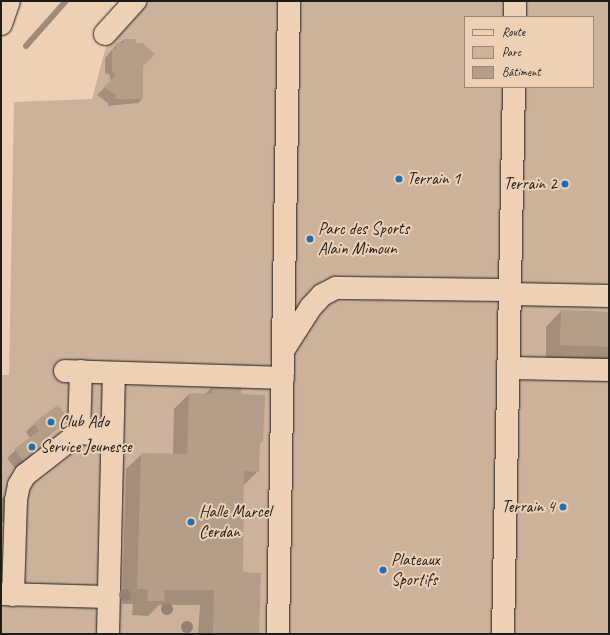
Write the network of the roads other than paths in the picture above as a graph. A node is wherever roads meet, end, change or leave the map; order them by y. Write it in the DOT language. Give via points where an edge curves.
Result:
graph roads {
  1 [pos="9,1"];
  2 [pos="135,1"];
  3 [pos="289,1"];
  4 [pos="515,1"];
  5 [pos="515,16"];
  6 [pos="1,24"];
  7 [pos="105,34"];
  8 [pos="514,88"];
  9 [pos="511,292"];
  10 [pos="609,296"];
  11 [pos="283,350"];
  12 [pos="510,368"];
  13 [pos="609,370"];
  14 [pos="114,373"];
  15 [pos="283,378"];
  16 [pos="80,433"];
  17 [pos="112,436"];
  18 [pos="7,594"];
  19 [pos="108,597"];
  20 [pos="108,634"];
  21 [pos="278,634"];
  22 [pos="503,634"];
  1 -- 6 [label="street"];
  2 -- 7 [label="street"];
  3 -- 11 [label="street"];
  4 -- 5 [label="street"];
  8 -- 9 [label="street"];
  9 -- 10 [label="street"];
  9 -- 11 [label="street" via="336,288 322,296 311,307"];
  9 -- 12 [label="street"];
  11 -- 15 [label="street"];
  12 -- 13 [label="street"];
  12 -- 22 [label="street"];
  14 -- 15 [label="street"];
  14 -- 16 [label="street" via="73,371"];
  14 -- 17 [label="street"];
  15 -- 21 [label="street"];
  16 -- 17 [label="street"];
  16 -- 18 [label="street" via="26,476 19,485"];
  17 -- 19 [label="street"];
  18 -- 19 [label="street"];
  19 -- 20 [label="street"];
}
